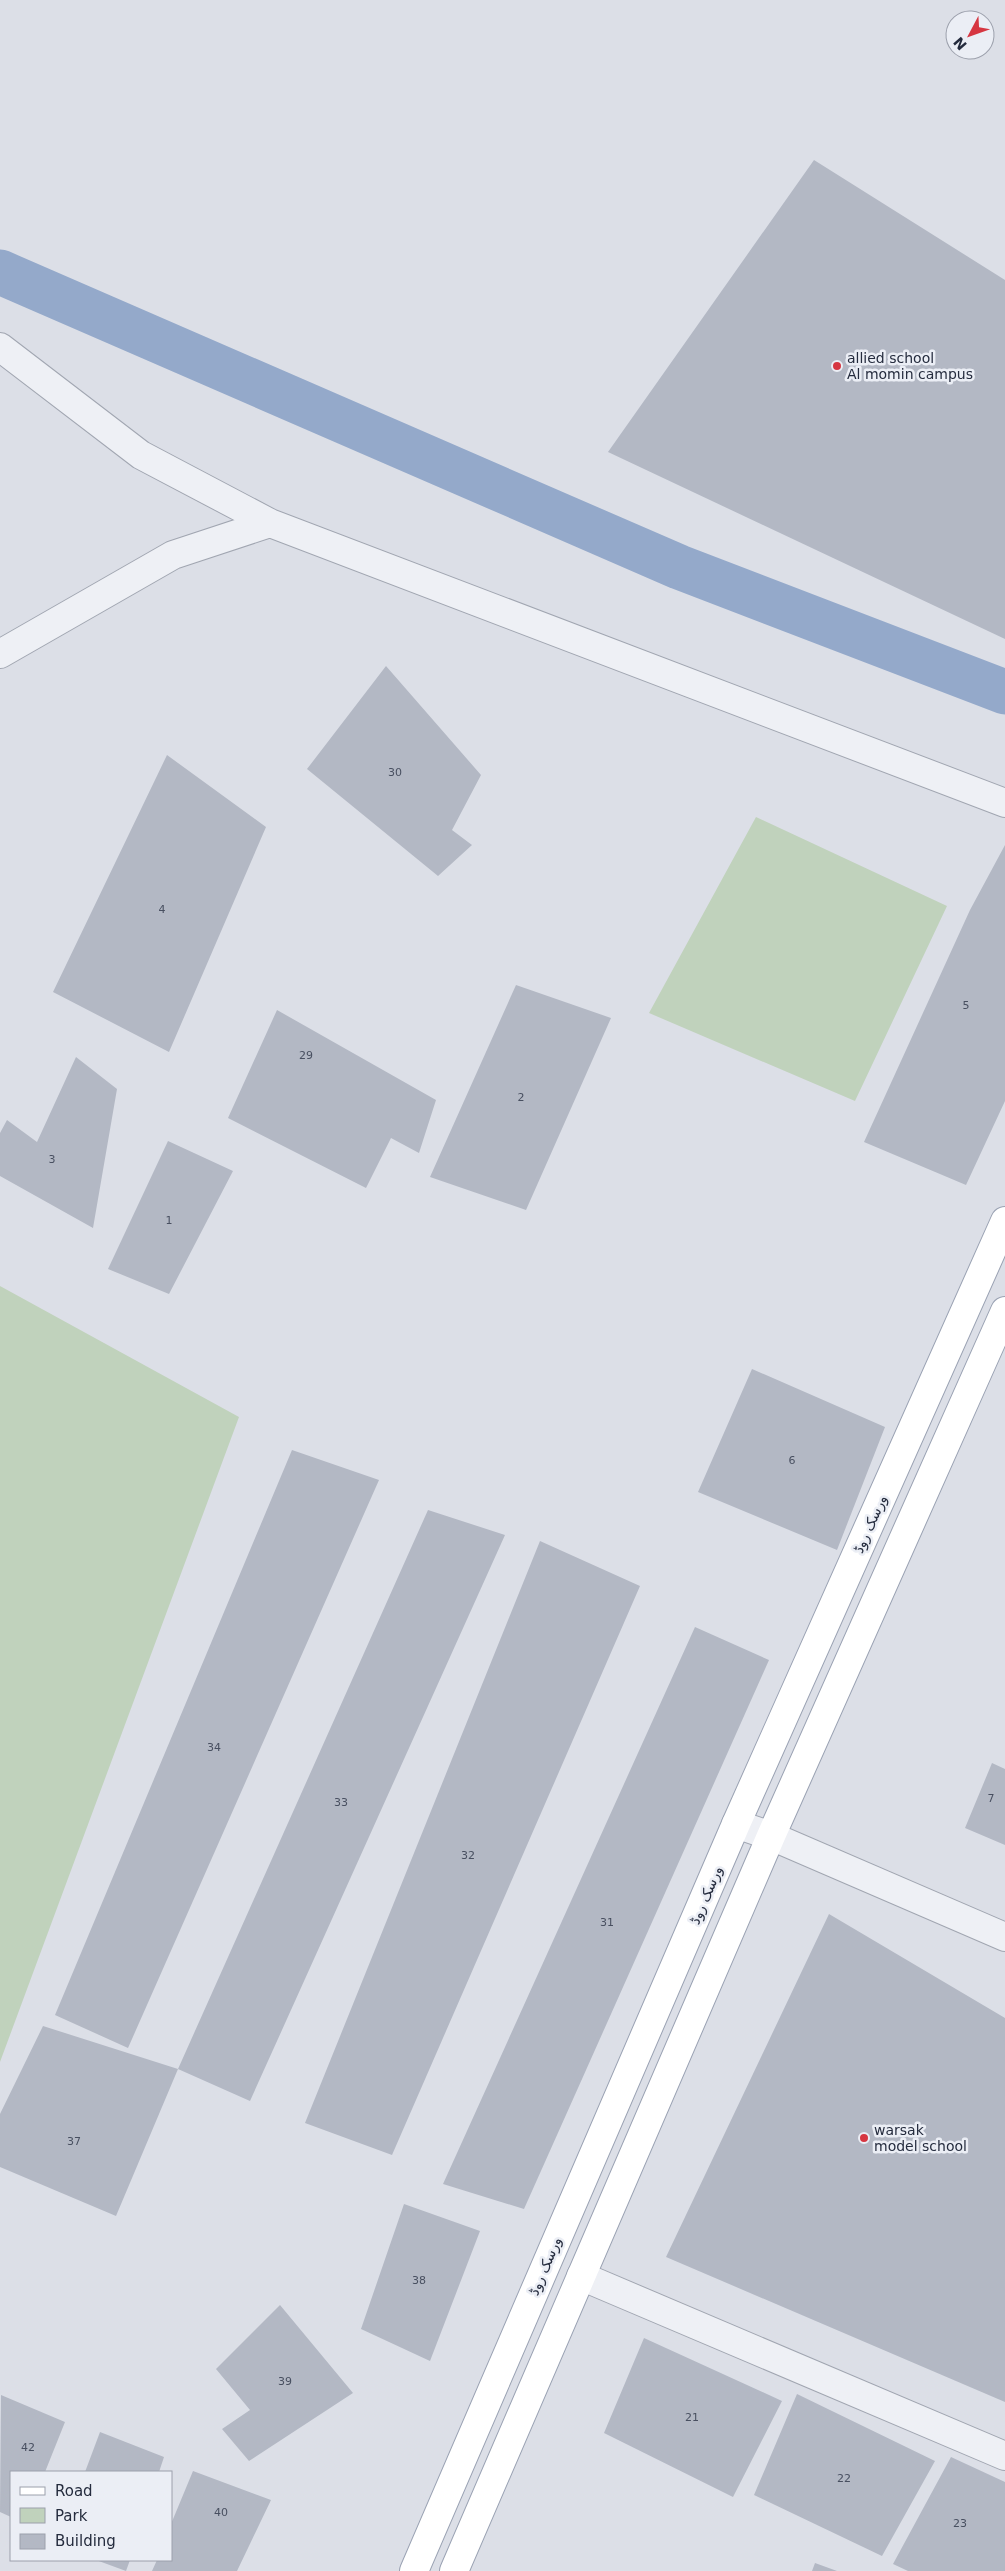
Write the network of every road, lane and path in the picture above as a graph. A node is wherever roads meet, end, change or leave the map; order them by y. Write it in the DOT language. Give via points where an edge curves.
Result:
graph roads {
  1 [pos="0,347"];
  2 [pos="270,523"];
  3 [pos="0,654"];
  4 [pos="1005,803"];
  5 [pos="1005,1221"];
  6 [pos="1005,1311"];
  7 [pos="936,1376"];
  8 [pos="970,1391"];
  9 [pos="791,1702"];
  10 [pos="824,1717"];
  11 [pos="736,1824"];
  12 [pos="771,1836"];
  13 [pos="1005,1937"];
  14 [pos="582,2276"];
  15 [pos="1005,2456"];
  16 [pos="414,2571"];
  17 [pos="454,2571"];
  1 -- 2 [label="street" via="141,454"];
  2 -- 3 [label="street" via="173,555"];
  2 -- 4 [label="street"];
  5 -- 7 [label="main road, ورسک روڈ"];
  6 -- 8 [label="main road"];
  7 -- 8 [label="main road"];
  7 -- 9 [label="main road, ورسک روڈ"];
  8 -- 10 [label="main road"];
  9 -- 10 [label="main road"];
  9 -- 11 [label="main road, ورسک روڈ"];
  10 -- 12 [label="main road"];
  11 -- 12 [label="street"];
  11 -- 16 [label="main road, ورسک روڈ"];
  12 -- 13 [label="street"];
  12 -- 14 [label="main road"];
  14 -- 15 [label="street"];
  14 -- 17 [label="main road"];
}
